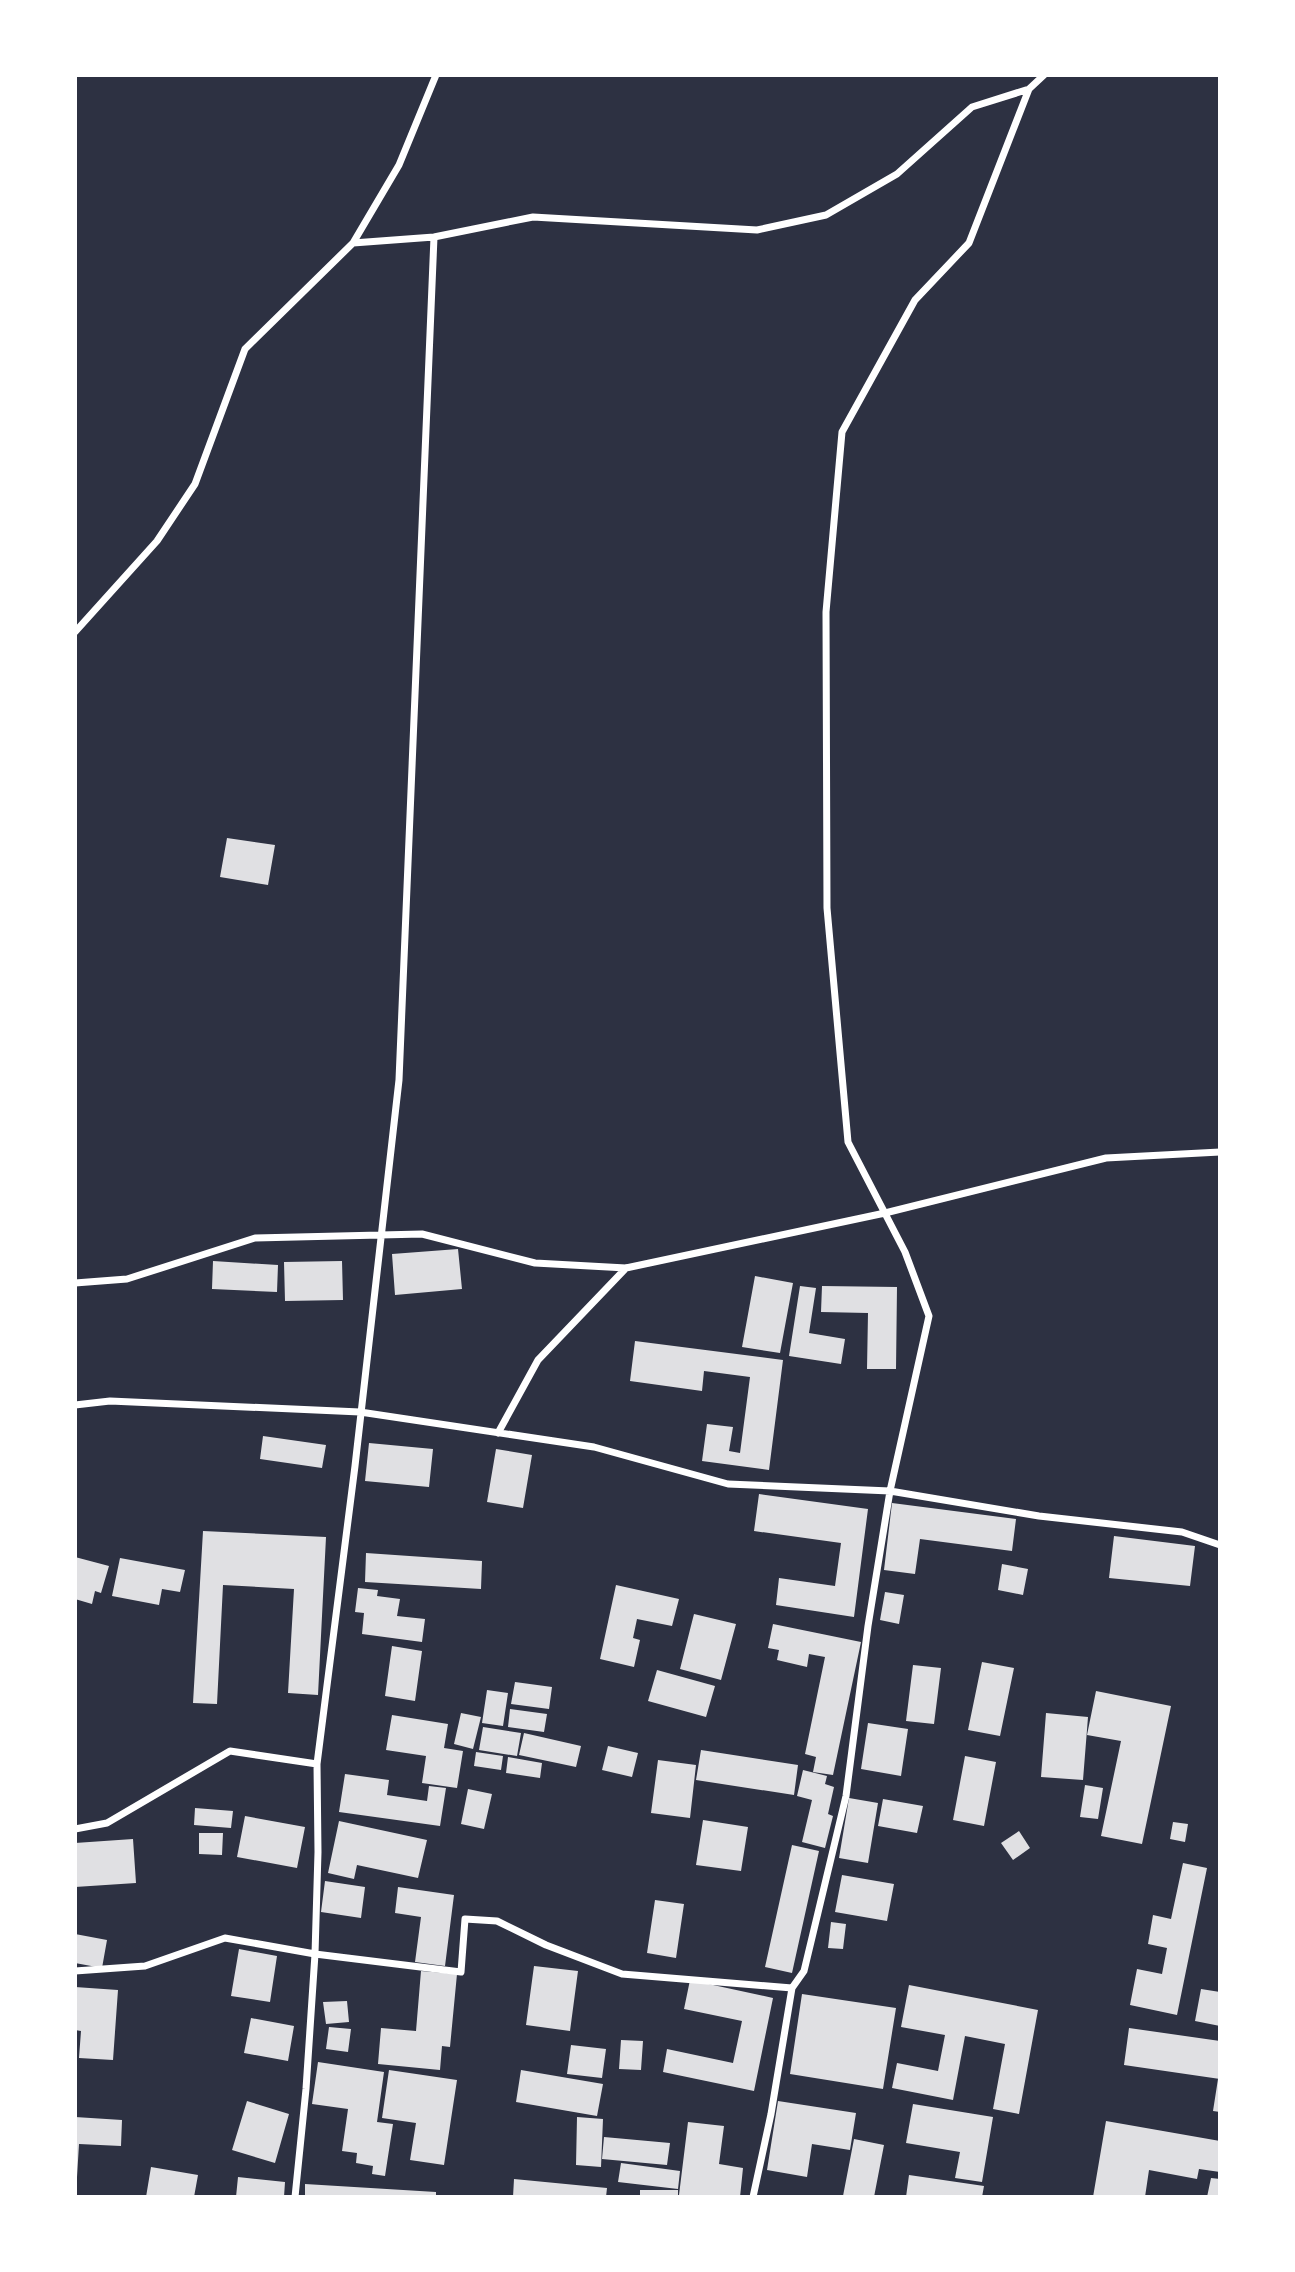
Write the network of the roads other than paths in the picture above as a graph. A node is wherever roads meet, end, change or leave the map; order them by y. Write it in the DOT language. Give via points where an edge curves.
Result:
graph roads {
  1 [pos="436,75"];
  2 [pos="1044,75"];
  3 [pos="1029,89"];
  4 [pos="434,237"];
  5 [pos="353,243"];
  6 [pos="75,632"];
  7 [pos="1220,1152"];
  8 [pos="885,1213"];
  9 [pos="380,1236"];
  10 [pos="626,1268"];
  11 [pos="75,1283"];
  12 [pos="75,1405"];
  13 [pos="360,1412"];
  14 [pos="498,1433"];
  15 [pos="890,1491"];
  16 [pos="1220,1545"];
  17 [pos="317,1764"];
  18 [pos="75,1829"];
  19 [pos="315,1954"];
  20 [pos="75,1971"];
  21 [pos="792,1988"];
  22 [pos="295,2197"];
  23 [pos="752,2197"];
  1 -- 5 [label="street" via="399,165"];
  2 -- 3 [label="street"];
  3 -- 4 [label="street" via="972,107 897,174 826,215 757,230 533,217"];
  3 -- 8 [label="street" via="969,243 915,300 842,432 826,612 827,908 848,1142"];
  4 -- 5 [label="street"];
  4 -- 9 [label="street" via="399,1080"];
  5 -- 6 [label="street" via="245,349 195,484 158,541"];
  7 -- 8 [label="street" via="1106,1158"];
  8 -- 10 [label="street"];
  8 -- 15 [label="street" via="929,1315"];
  9 -- 10 [label="street" via="422,1234 535,1264"];
  9 -- 11 [label="street" via="255,1238 127,1279"];
  9 -- 13 [label="street"];
  10 -- 14 [label="street" via="538,1360"];
  12 -- 13 [label="street" via="110,1401"];
  13 -- 14 [label="street"];
  13 -- 17 [label="street"];
  14 -- 15 [label="street" via="594,1447 728,1484"];
  15 -- 16 [label="street" via="1039,1516 1182,1532"];
  15 -- 21 [label="street" via="846,1796 804,1971"];
  17 -- 18 [label="street" via="230,1751 107,1823"];
  17 -- 19 [label="street"];
  19 -- 20 [label="street" via="225,1938 145,1966"];
  19 -- 21 [label="street" via="461,1972 465,1919 497,1921 622,1974"];
  19 -- 22 [label="street"];
  21 -- 23 [label="street"];
}
